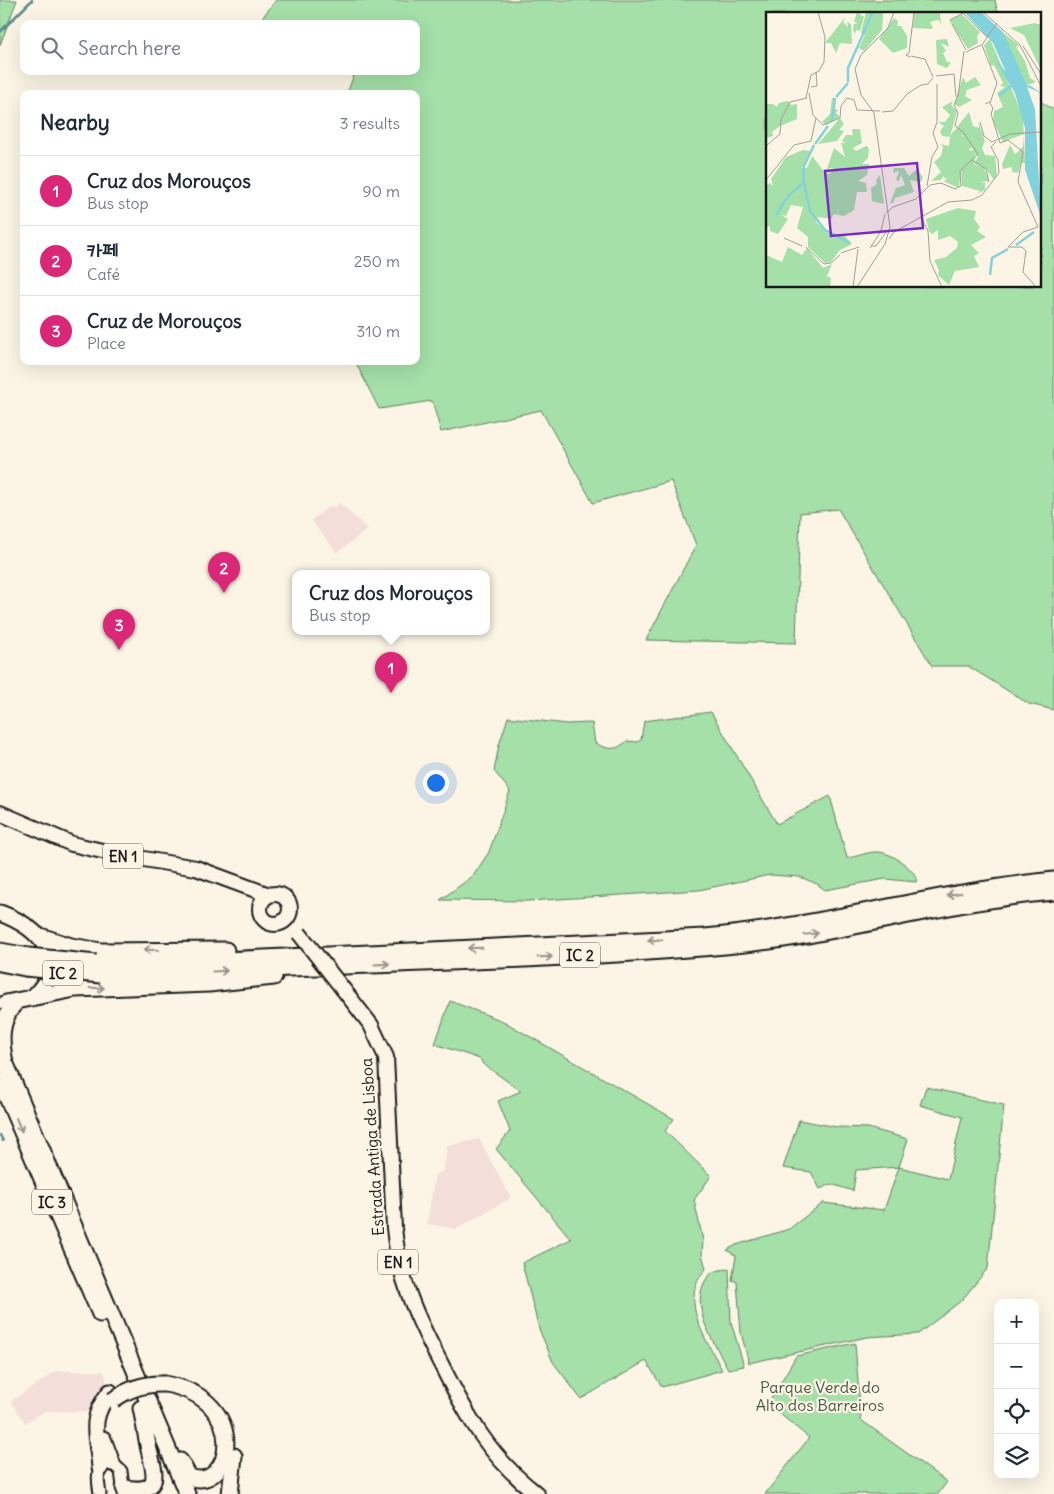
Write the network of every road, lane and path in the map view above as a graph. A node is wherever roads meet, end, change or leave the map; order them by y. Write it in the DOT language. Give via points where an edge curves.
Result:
graph roads {
  1 [pos="0,813"];
  2 [pos="1054,880"];
  3 [pos="1054,892"];
  4 [pos="264,900"];
  5 [pos="0,913"];
  6 [pos="286,918"];
  7 [pos="40,936"];
  8 [pos="0,951"];
  9 [pos="304,956"];
  10 [pos="27,962"];
  11 [pos="0,963"];
  12 [pos="320,967"];
  13 [pos="99,969"];
  14 [pos="32,998"];
  15 [pos="16,1002"];
  16 [pos="0,1004"];
  17 [pos="0,1080"];
  18 [pos="164,1380"];
  19 [pos="140,1408"];
  20 [pos="169,1448"];
  21 [pos="106,1466"];
  22 [pos="124,1491"];
  23 [pos="100,1494"];
  24 [pos="177,1494"];
  25 [pos="187,1494"];
  26 [pos="230,1494"];
  27 [pos="537,1494"];
  1 -- 4 [label="main road, Estrada Antiga de Lisboa / EN 1" via="72,844 217,874"];
  2 -- 9 [label="highway, IC 2, one-way" via="955,894 744,933"];
  12 -- 3 [label="highway, IC 2, one-way" via="728,946 853,928 1004,896"];
  4 -- 6 [label="main road, Estrada Antiga de Lisboa / EN 1" via="261,915 268,922"];
  4 -- 6 [label="main road, Estrada Antiga de Lisboa / EN 1" via="276,894 286,898 290,906"];
  5 -- 7 [label="highway"];
  6 -- 27 [label="main road, Estrada Antiga de Lisboa / EN 1, bridge" via="371,1025 386,1057 394,1228 405,1288 471,1422 502,1463"];
  9 -- 7 [label="highway, one-way" via="206,950 101,951"];
  7 -- 14 [label="highway" via="48,949 50,966 45,984"];
  8 -- 10 [label="highway, IC 2"];
  9 -- 13 [label="highway, IC 2" via="152,963"];
  10 -- 11 [label="highway, IC 2"];
  10 -- 13 [label="highway, IC 2, bridge"];
  13 -- 12 [label="highway, IC 2, one-way"];
  14 -- 12 [label="highway, one-way" via="82,988 245,981"];
  14 -- 15 [label="highway"];
  15 -- 16 [label="highway"];
  15 -- 20 [label="highway, IC 3" via="3,1018 1,1028 5,1062"];
  17 -- 19 [label="highway, IC 3, one-way"];
  18 -- 20 [label="highway" via="207,1403 216,1415 227,1440 225,1468 212,1482 196,1481 189,1477"];
  18 -- 21 [label="highway, bridge" via="111,1396 102,1428"];
  18 -- 26 [label="highway" via="183,1380 199,1388 224,1414 232,1431 234,1450"];
  19 -- 22 [label="highway" via="155,1473 154,1484 145,1494"];
  19 -- 24 [label="highway, IC 3"];
  20 -- 25 [label="highway, IC 3"];
  21 -- 22 [label="street" via="121,1471"];
  21 -- 23 [label="street" via="98,1475"];
}
